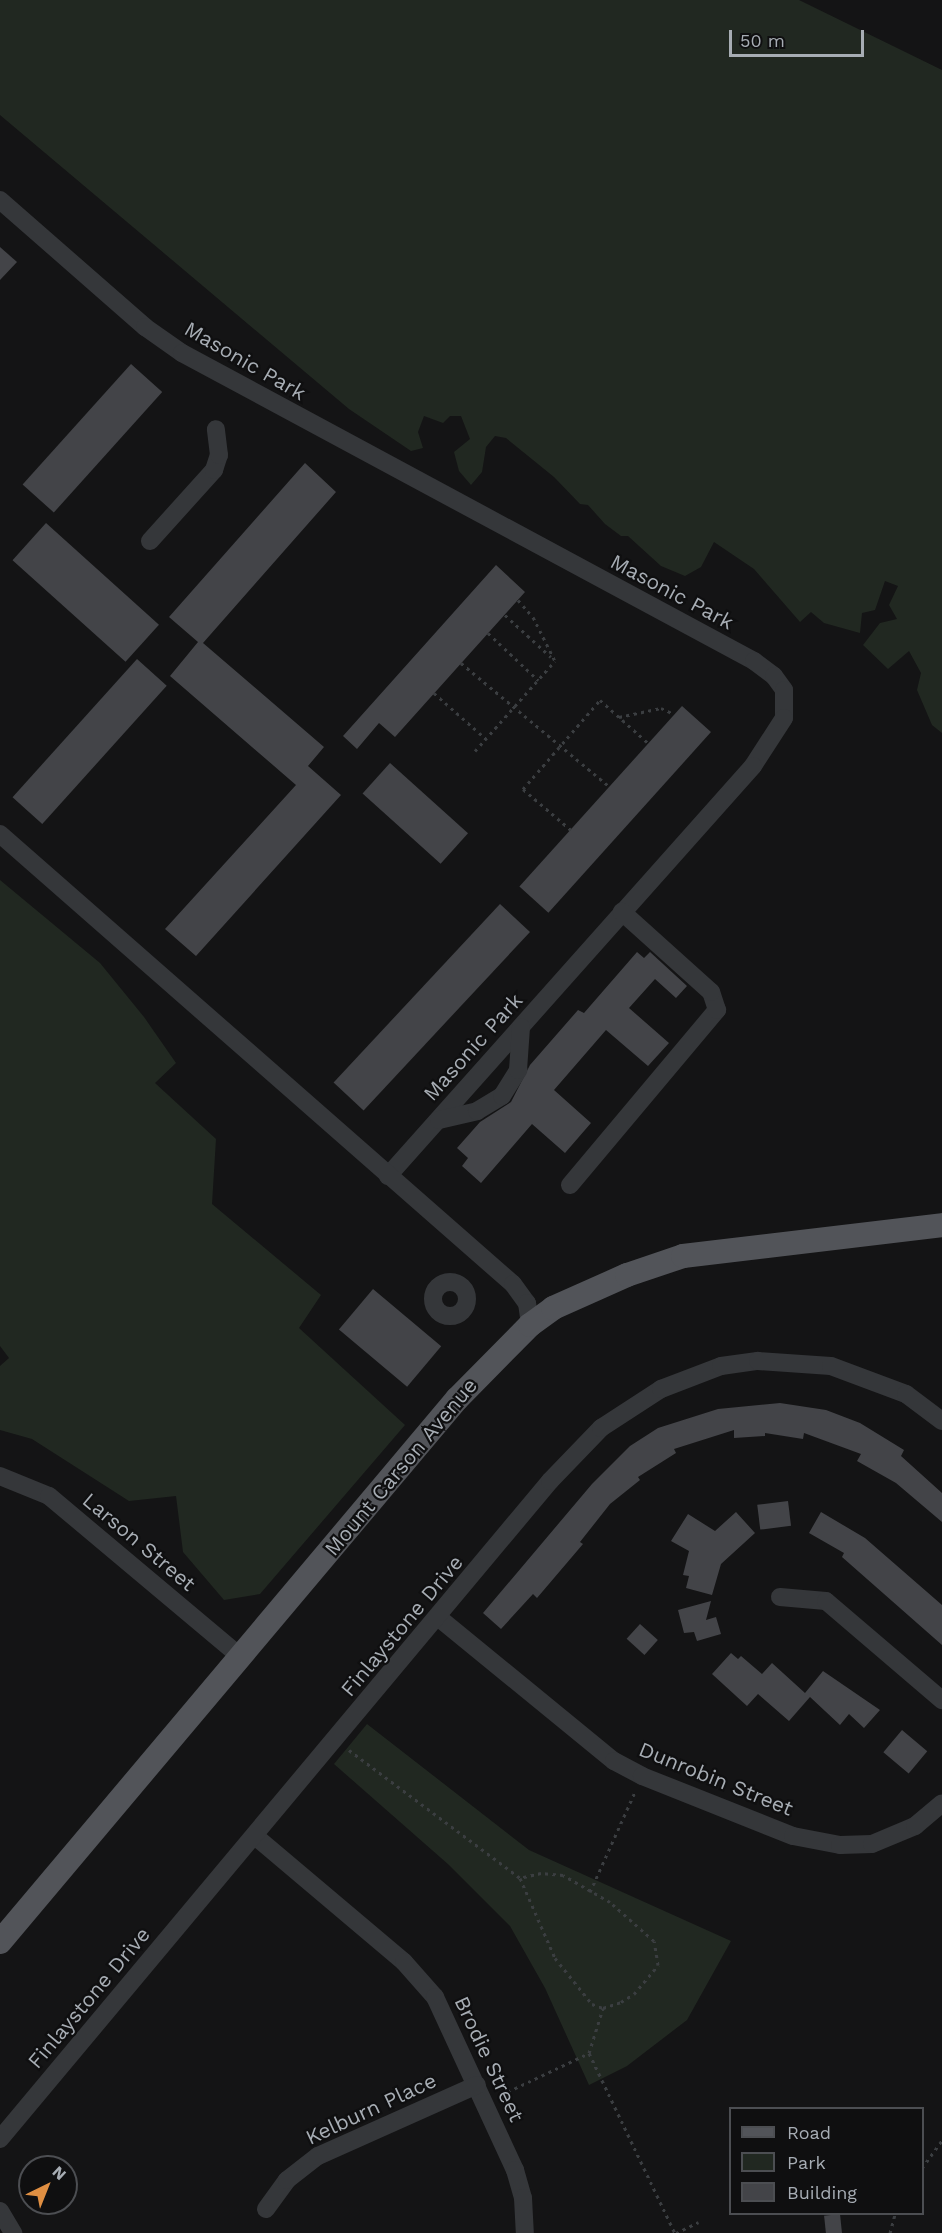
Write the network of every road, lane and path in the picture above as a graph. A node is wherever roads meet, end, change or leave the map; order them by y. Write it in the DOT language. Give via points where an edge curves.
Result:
graph roads {
  1 [pos="0,200"];
  2 [pos="216,429"];
  3 [pos="150,541"];
  4 [pos="518,600"];
  5 [pos="505,615"];
  6 [pos="488,633"];
  7 [pos="555,661"];
  8 [pos="461,663"];
  9 [pos="538,680"];
  10 [pos="434,693"];
  11 [pos="513,708"];
  12 [pos="674,714"];
  13 [pos="619,717"];
  14 [pos="486,739"];
  15 [pos="648,743"];
  16 [pos="562,744"];
  17 [pos="475,751"];
  18 [pos="609,787"];
  19 [pos="571,830"];
  20 [pos="0,834"];
  21 [pos="622,912"];
  22 [pos="521,1026"];
  23 [pos="439,1120"];
  24 [pos="388,1176"];
  25 [pos="570,1185"];
  26 [pos="942,1225"];
  27 [pos="530,1325"];
  28 [pos="942,1421"];
  29 [pos="0,1476"];
  30 [pos="780,1597"];
  31 [pos="439,1618"];
  32 [pos="241,1657"];
  33 [pos="942,1700"];
  34 [pos="336,1740"];
  35 [pos="642,1776"];
  36 [pos="942,1803"];
  37 [pos="255,1836"];
  38 [pos="520,1878"];
  39 [pos="590,1892"];
  40 [pos="0,1942"];
  41 [pos="603,2008"];
  42 [pos="589,2053"];
  43 [pos="477,2085"];
  44 [pos="485,2102"];
  45 [pos="0,2139"];
  46 [pos="942,2140"];
  47 [pos="924,2165"];
  48 [pos="266,2209"];
  49 [pos="0,2211"];
  50 [pos="895,2215"];
  51 [pos="699,2222"];
  52 [pos="13,2233"];
  53 [pos="525,2233"];
  54 [pos="676,2233"];
  55 [pos="890,2233"];
  1 -- 21 [label="street, Masonic Park" via="145,327 182,353 737,652 774,676 784,690 786,708 772,741"];
  2 -- 3 [label="street" via="219,455 214,470"];
  4 -- 7 [label="path" via="533,617"];
  5 -- 7 [label="path"];
  6 -- 9 [label="path"];
  7 -- 9 [label="path"];
  8 -- 11 [label="path"];
  9 -- 11 [label="path"];
  10 -- 14 [label="path"];
  11 -- 14 [label="path"];
  11 -- 16 [label="path"];
  12 -- 13 [label="path" via="661,708"];
  13 -- 15 [label="path"];
  13 -- 16 [label="path" via="600,700"];
  14 -- 17 [label="path"];
  16 -- 18 [label="path"];
  16 -- 19 [label="path" via="523,789"];
  20 -- 24 [label="street"];
  21 -- 22 [label="street, Masonic Park"];
  21 -- 25 [label="street" via="711,992 717,1010"];
  22 -- 23 [label="street, Masonic Park"];
  22 -- 23 [label="street" via="518,1070 502,1096 477,1111"];
  23 -- 24 [label="street, Masonic Park"];
  24 -- 27 [label="street" via="513,1284 527,1303"];
  26 -- 27 [label="main road, Mount Carson Avenue" via="683,1256 553,1308"];
  27 -- 32 [label="main road, Mount Carson Avenue" via="457,1399"];
  28 -- 31 [label="street, Finlaystone Drive" via="906,1394 831,1366 758,1361 721,1366 689,1377 661,1389 601,1428 550,1481"];
  29 -- 32 [label="street, Larson Street" via="49,1496"];
  30 -- 33 [label="street" via="826,1600"];
  31 -- 34 [label="street, Finlaystone Drive"];
  31 -- 35 [label="street, Dunrobin Street" via="590,1744"];
  32 -- 40 [label="main road, Mount Carson Avenue"];
  34 -- 37 [label="street, Finlaystone Drive"];
  34 -- 38 [label="path"];
  35 -- 36 [label="street, Dunrobin Street" via="793,1836 840,1845 872,1844 890,1838 915,1826"];
  35 -- 39 [label="path"];
  37 -- 43 [label="street, Brodie Street" via="426,1984 447,2016"];
  37 -- 45 [label="street, Finlaystone Drive"];
  38 -- 39 [label="path" via="563,1875"];
  38 -- 41 [label="path" via="555,1958 592,2004"];
  39 -- 41 [label="path" via="610,1902 654,1941 658,1965 634,1994"];
  41 -- 42 [label="path"];
  42 -- 44 [label="path"];
  42 -- 54 [label="path"];
  43 -- 44 [label="street, Brodie Street"];
  43 -- 48 [label="street, Kelburn Place" via="318,2156 287,2180"];
  44 -- 53 [label="street, Brodie Street" via="520,2184"];
  46 -- 47 [label="path"];
  49 -- 52 [label="street"];
  50 -- 55 [label="path"];
  51 -- 54 [label="path"];
}
